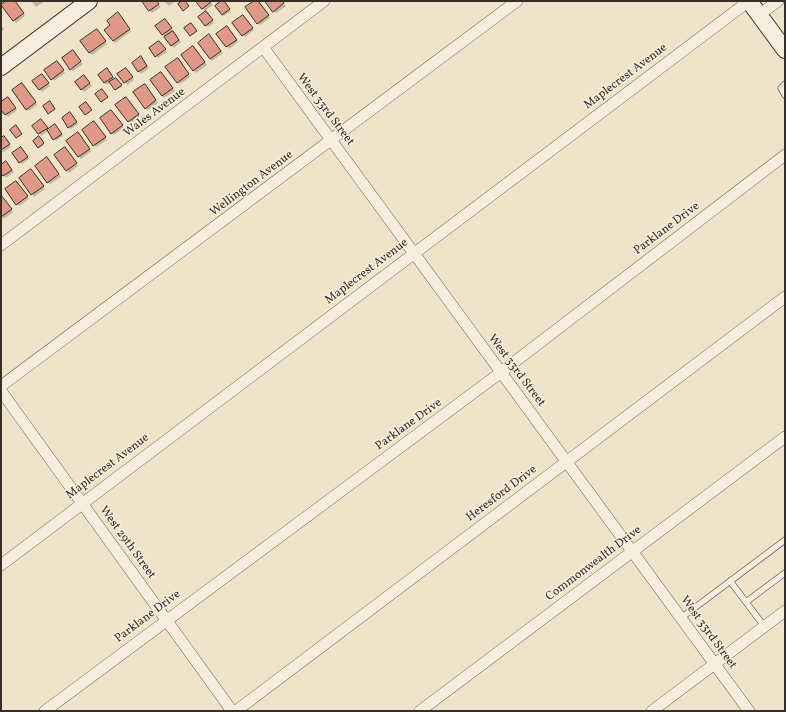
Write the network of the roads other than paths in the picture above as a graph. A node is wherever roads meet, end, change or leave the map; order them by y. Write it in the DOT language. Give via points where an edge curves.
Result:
graph roads {
  1 [pos="89,1"];
  2 [pos="324,1"];
  3 [pos="517,1"];
  4 [pos="749,1"];
  5 [pos="778,1"];
  6 [pos="759,15"];
  7 [pos="263,47"];
  8 [pos="785,50"];
  9 [pos="1,67"];
  10 [pos="785,84"];
  11 [pos="785,96"];
  12 [pos="332,140"];
  13 [pos="785,155"];
  14 [pos="1,245"];
  15 [pos="414,253"];
  16 [pos="785,298"];
  17 [pos="501,373"];
  18 [pos="1,386"];
  19 [pos="1,391"];
  20 [pos="785,437"];
  21 [pos="568,461"];
  22 [pos="83,503"];
  23 [pos="785,540"];
  24 [pos="633,551"];
  25 [pos="1,565"];
  26 [pos="785,573"];
  27 [pos="730,581"];
  28 [pos="746,602"];
  29 [pos="785,611"];
  30 [pos="681,618"];
  31 [pos="166,620"];
  32 [pos="764,626"];
  33 [pos="715,664"];
  34 [pos="45,711"];
  35 [pos="232,711"];
  36 [pos="236,711"];
  37 [pos="420,711"];
  38 [pos="652,711"];
  39 [pos="749,711"];
  1 -- 9 [label="street"];
  2 -- 7 [label="street, Wales Avenue"];
  3 -- 12 [label="street, Wellington Avenue"];
  4 -- 6 [label="street"];
  4 -- 15 [label="street, Maplecrest Avenue"];
  5 -- 6 [label="street"];
  6 -- 8 [label="street"];
  7 -- 12 [label="street, West 33rd Street"];
  7 -- 14 [label="street, Wales Avenue"];
  10 -- 11 [label="lane" via="781,88"];
  12 -- 15 [label="street, West 33rd Street"];
  12 -- 18 [label="street, Wellington Avenue"];
  13 -- 17 [label="street, Parklane Drive"];
  15 -- 17 [label="street, West 33rd Street"];
  15 -- 22 [label="street, Maplecrest Avenue"];
  16 -- 21 [label="street, Heresford Drive"];
  17 -- 21 [label="street, West 33rd Street"];
  17 -- 31 [label="street, Parklane Drive"];
  19 -- 22 [label="street, West 29th Street"];
  20 -- 24 [label="street, Commonwealth Drive"];
  21 -- 24 [label="street, West 33rd Street"];
  21 -- 36 [label="street, Heresford Drive"];
  22 -- 25 [label="street, Maplecrest Avenue"];
  22 -- 31 [label="street, West 29th Street"];
  23 -- 27 [label="lane"];
  24 -- 30 [label="street, West 33rd Street"];
  24 -- 37 [label="street, Commonwealth Drive"];
  26 -- 28 [label="lane"];
  27 -- 28 [label="lane"];
  27 -- 30 [label="lane"];
  28 -- 32 [label="lane"];
  29 -- 32 [label="street"];
  30 -- 33 [label="street, West 33rd Street"];
  31 -- 34 [label="street, Parklane Drive"];
  31 -- 35 [label="street, West 29th Street"];
  32 -- 33 [label="street"];
  33 -- 38 [label="street"];
  33 -- 39 [label="street, West 33rd Street"];
}
